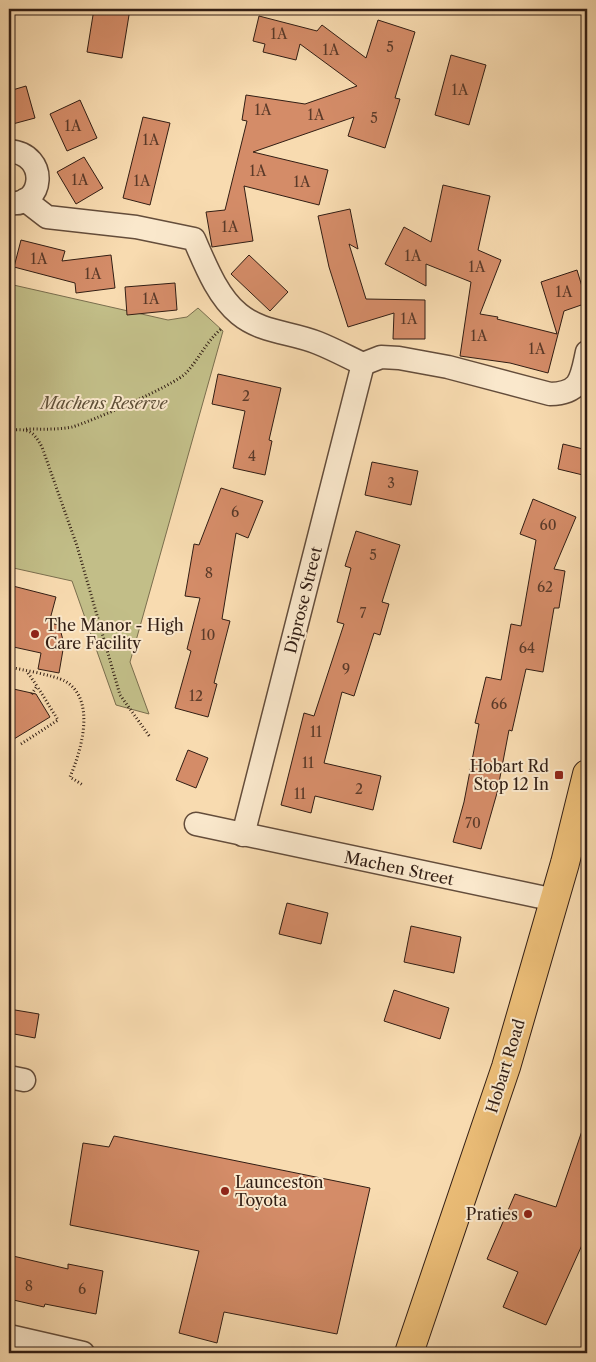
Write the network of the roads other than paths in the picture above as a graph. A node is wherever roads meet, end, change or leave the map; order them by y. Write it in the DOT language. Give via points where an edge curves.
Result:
graph roads {
  1 [pos="9,151"];
  2 [pos="17,202"];
  3 [pos="587,352"];
  4 [pos="363,364"];
  5 [pos="587,774"];
  6 [pos="196,824"];
  7 [pos="243,835"];
  8 [pos="555,900"];
  9 [pos="9,1336"];
  10 [pos="83,1353"];
  11 [pos="409,1353"];
  1 -- 2 [label="street" via="25,155 36,167 34,191"];
  2 -- 4 [label="street" via="47,217 136,227 194,239 219,289 238,313 257,326 317,342"];
  3 -- 4 [label="street" via="574,389 550,394 448,367 399,358 381,357"];
  4 -- 7 [label="street, Diprose Street"];
  5 -- 8 [label="main road, Hobart Road"];
  6 -- 7 [label="street, Machen Street"];
  7 -- 8 [label="street, Machen Street"];
  8 -- 11 [label="main road, Hobart Road" via="506,1067"];
  9 -- 10 [label="street"];
}
